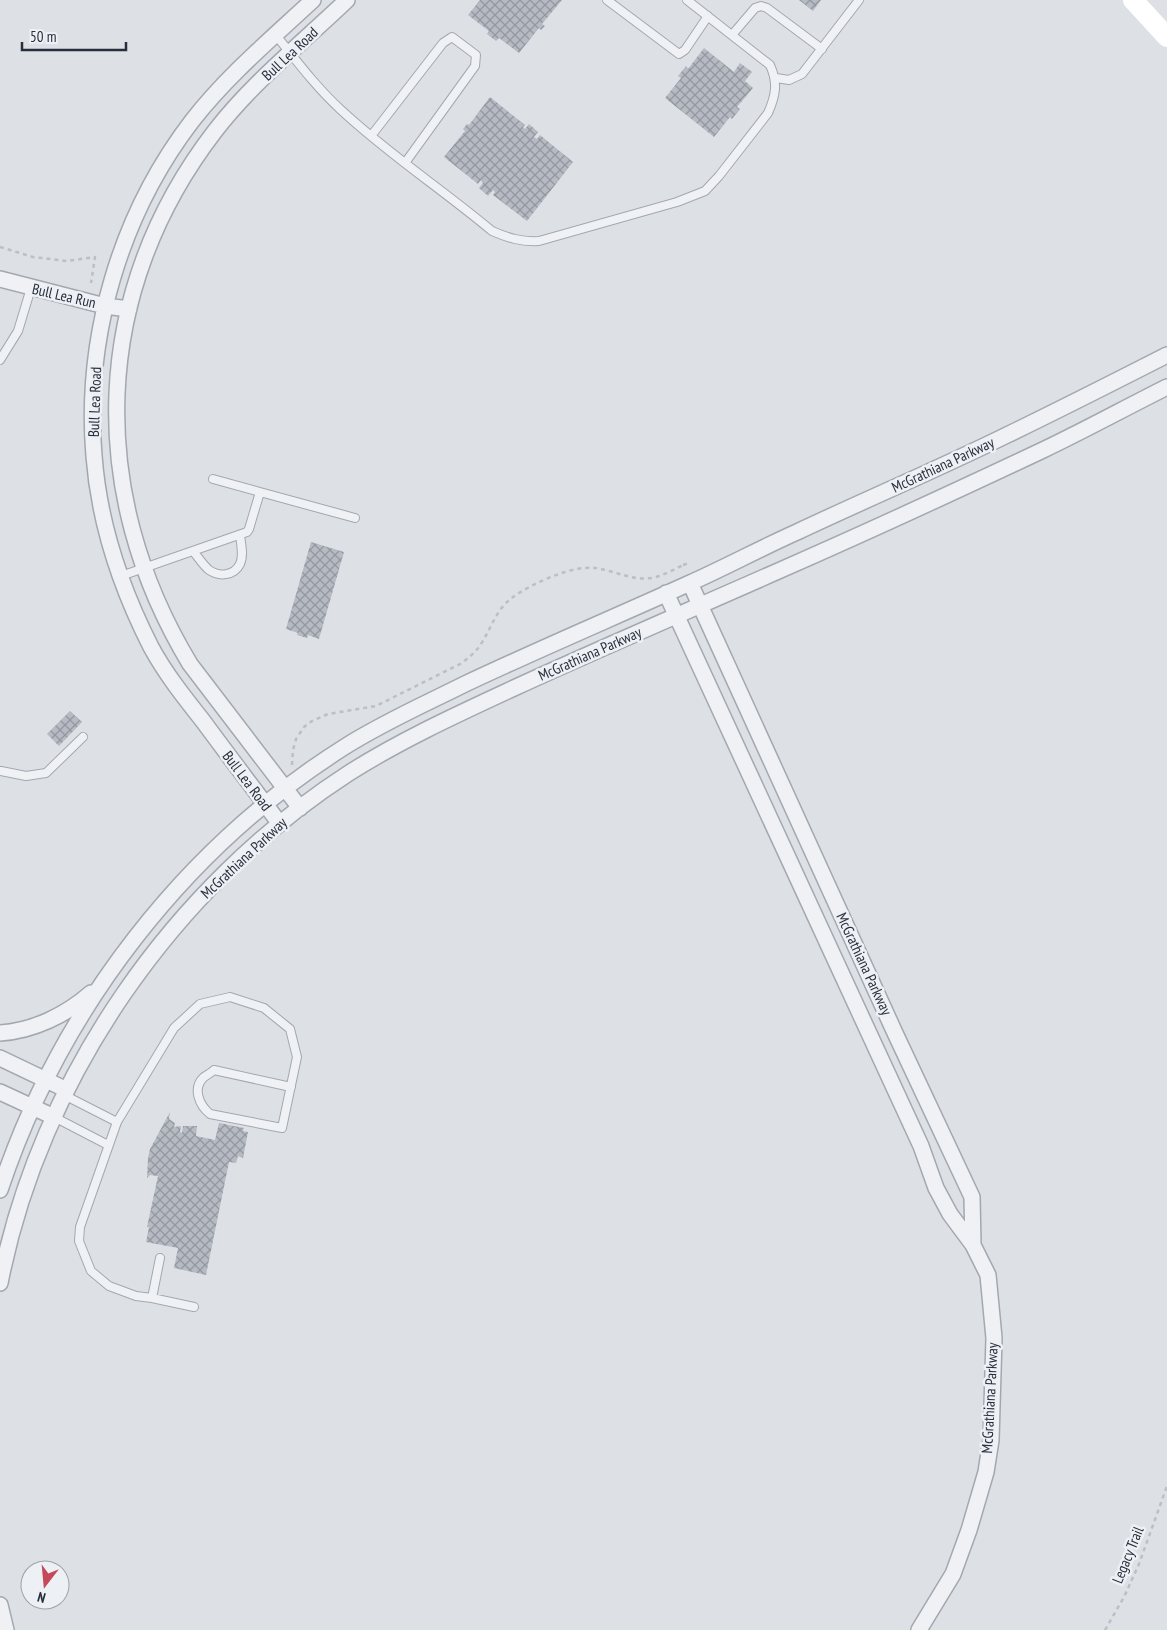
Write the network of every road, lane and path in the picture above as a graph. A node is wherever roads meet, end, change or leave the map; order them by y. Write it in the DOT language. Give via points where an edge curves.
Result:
graph roads {
  1 [pos="312,0"];
  2 [pos="347,0"];
  3 [pos="607,0"];
  4 [pos="687,0"];
  5 [pos="859,0"];
  6 [pos="1133,0"];
  7 [pos="708,16"];
  8 [pos="276,34"];
  9 [pos="732,36"];
  10 [pos="1167,37"];
  11 [pos="822,49"];
  12 [pos="290,53"];
  13 [pos="776,78"];
  14 [pos="371,136"];
  15 [pos="405,163"];
  16 [pos="0,246"];
  17 [pos="0,279"];
  18 [pos="91,283"];
  19 [pos="31,288"];
  20 [pos="105,306"];
  21 [pos="129,309"];
  22 [pos="1167,355"];
  23 [pos="0,360"];
  24 [pos="1167,387"];
  25 [pos="213,478"];
  26 [pos="260,492"];
  27 [pos="355,518"];
  28 [pos="240,535"];
  29 [pos="193,551"];
  30 [pos="683,565"];
  31 [pos="143,568"];
  32 [pos="121,576"];
  33 [pos="690,583"];
  34 [pos="666,593"];
  35 [pos="698,605"];
  36 [pos="675,615"];
  37 [pos="83,737"];
  38 [pos="0,770"];
  39 [pos="285,789"];
  40 [pos="266,805"];
  41 [pos="300,808"];
  42 [pos="280,824"];
  43 [pos="101,984"];
  44 [pos="0,1033"];
  45 [pos="0,1058"];
  46 [pos="45,1080"];
  47 [pos="291,1087"];
  48 [pos="0,1092"];
  49 [pos="66,1093"];
  50 [pos="32,1107"];
  51 [pos="54,1117"];
  52 [pos="117,1122"];
  53 [pos="108,1145"];
  54 [pos="0,1190"];
  55 [pos="973,1246"];
  56 [pos="160,1258"];
  57 [pos="0,1283"];
  58 [pos="152,1298"];
  59 [pos="194,1307"];
  60 [pos="1167,1486"];
  61 [pos="0,1605"];
  62 [pos="6,1630"];
  63 [pos="919,1630"];
  64 [pos="1105,1630"];
  1 -- 8 [label="street, Bull Lea Road"];
  2 -- 12 [label="street, Bull Lea Road"];
  3 -- 7 [label="lane" via="679,54"];
  4 -- 7 [label="lane"];
  5 -- 11 [label="lane"];
  6 -- 10 [label="main road"];
  7 -- 9 [label="lane"];
  8 -- 12 [label="lane"];
  8 -- 20 [label="street, Bull Lea Road" via="214,94 169,154 138,210 120,253"];
  9 -- 11 [label="lane" via="755,8 761,6"];
  9 -- 13 [label="lane" via="770,65"];
  11 -- 13 [label="lane" via="802,74 789,80"];
  12 -- 14 [label="lane" via="339,109"];
  12 -- 21 [label="street, Bull Lea Road" via="216,129 179,183 144,257"];
  13 -- 15 [label="lane" via="768,113 705,191 539,241 526,242 492,231"];
  14 -- 15 [label="lane"];
  14 -- 15 [label="lane" via="443,43 452,37 476,55 475,66"];
  16 -- 18 [label="path" via="33,257 67,261 95,257"];
  17 -- 19 [label="street, Bull Lea Run"];
  19 -- 20 [label="street, Bull Lea Run"];
  19 -- 23 [label="lane" via="18,332"];
  20 -- 21 [label="street, Bull Lea Run"];
  20 -- 32 [label="street, Bull Lea Road" via="94,381 94,458 102,512"];
  21 -- 31 [label="street, Bull Lea Road" via="118,375 118,456 124,497"];
  22 -- 33 [label="street, McGrathiana Parkway" via="1003,437"];
  24 -- 35 [label="street, McGrathiana Parkway" via="1044,449"];
  25 -- 26 [label="lane"];
  26 -- 27 [label="lane"];
  26 -- 28 [label="lane" via="249,529"];
  28 -- 29 [label="lane"];
  28 -- 29 [label="lane" via="240,563 232,572 221,575 209,570"];
  29 -- 31 [label="lane"];
  30 -- 39 [label="path" via="651,578 581,568 527,588 501,607 481,644 462,663 376,706 320,716 304,728 296,739"];
  31 -- 32 [label="lane"];
  31 -- 39 [label="street, Bull Lea Road" via="190,664"];
  32 -- 40 [label="street, Bull Lea Road" via="135,613 170,677"];
  33 -- 34 [label="street, McGrathiana Parkway"];
  33 -- 35 [label="street, McGrathiana Parkway"];
  34 -- 36 [label="street, McGrathiana Parkway"];
  34 -- 39 [label="street, McGrathiana Parkway" via="392,719 346,746"];
  35 -- 36 [label="street, McGrathiana Parkway"];
  35 -- 55 [label="street, McGrathiana Parkway" via="972,1197"];
  36 -- 41 [label="street, McGrathiana Parkway" via="426,729 349,773"];
  36 -- 55 [label="street, McGrathiana Parkway" via="921,1146 936,1188"];
  37 -- 38 [label="lane" via="46,773 26,776"];
  39 -- 40 [label="street, McGrathiana Parkway"];
  39 -- 41 [label="street, Bull Lea Road"];
  40 -- 42 [label="street, Bull Lea Road"];
  40 -- 43 [label="street, McGrathiana Parkway" via="223,841 183,883"];
  41 -- 42 [label="street, McGrathiana Parkway"];
  42 -- 49 [label="street, McGrathiana Parkway" via="228,870 159,946 114,1009"];
  43 -- 44 [label="street" via="61,1014 32,1026"];
  43 -- 46 [label="street, McGrathiana Parkway"];
  45 -- 46 [label="street"];
  46 -- 49 [label="street"];
  46 -- 50 [label="street, McGrathiana Parkway"];
  47 -- 47 [label="lane" via="282,1128 210,1114 202,1107 198,1092 202,1079 214,1070"];
  47 -- 52 [label="lane" via="297,1057 290,1029 264,1008 230,997 200,1004 174,1028"];
  48 -- 50 [label="street"];
  49 -- 51 [label="street, McGrathiana Parkway"];
  49 -- 52 [label="lane"];
  50 -- 51 [label="street"];
  50 -- 54 [label="street, McGrathiana Parkway"];
  51 -- 53 [label="lane"];
  51 -- 57 [label="street, McGrathiana Parkway" via="19,1209"];
  52 -- 53 [label="lane"];
  53 -- 58 [label="lane" via="80,1228 79,1241 91,1271 109,1286"];
  55 -- 63 [label="street, McGrathiana Parkway" via="988,1275 992,1306 991,1440 979,1497 953,1574"];
  56 -- 58 [label="lane"];
  58 -- 59 [label="lane"];
  60 -- 64 [label="path, Legacy Trail" via="1139,1564"];
  61 -- 62 [label="street"];
}
